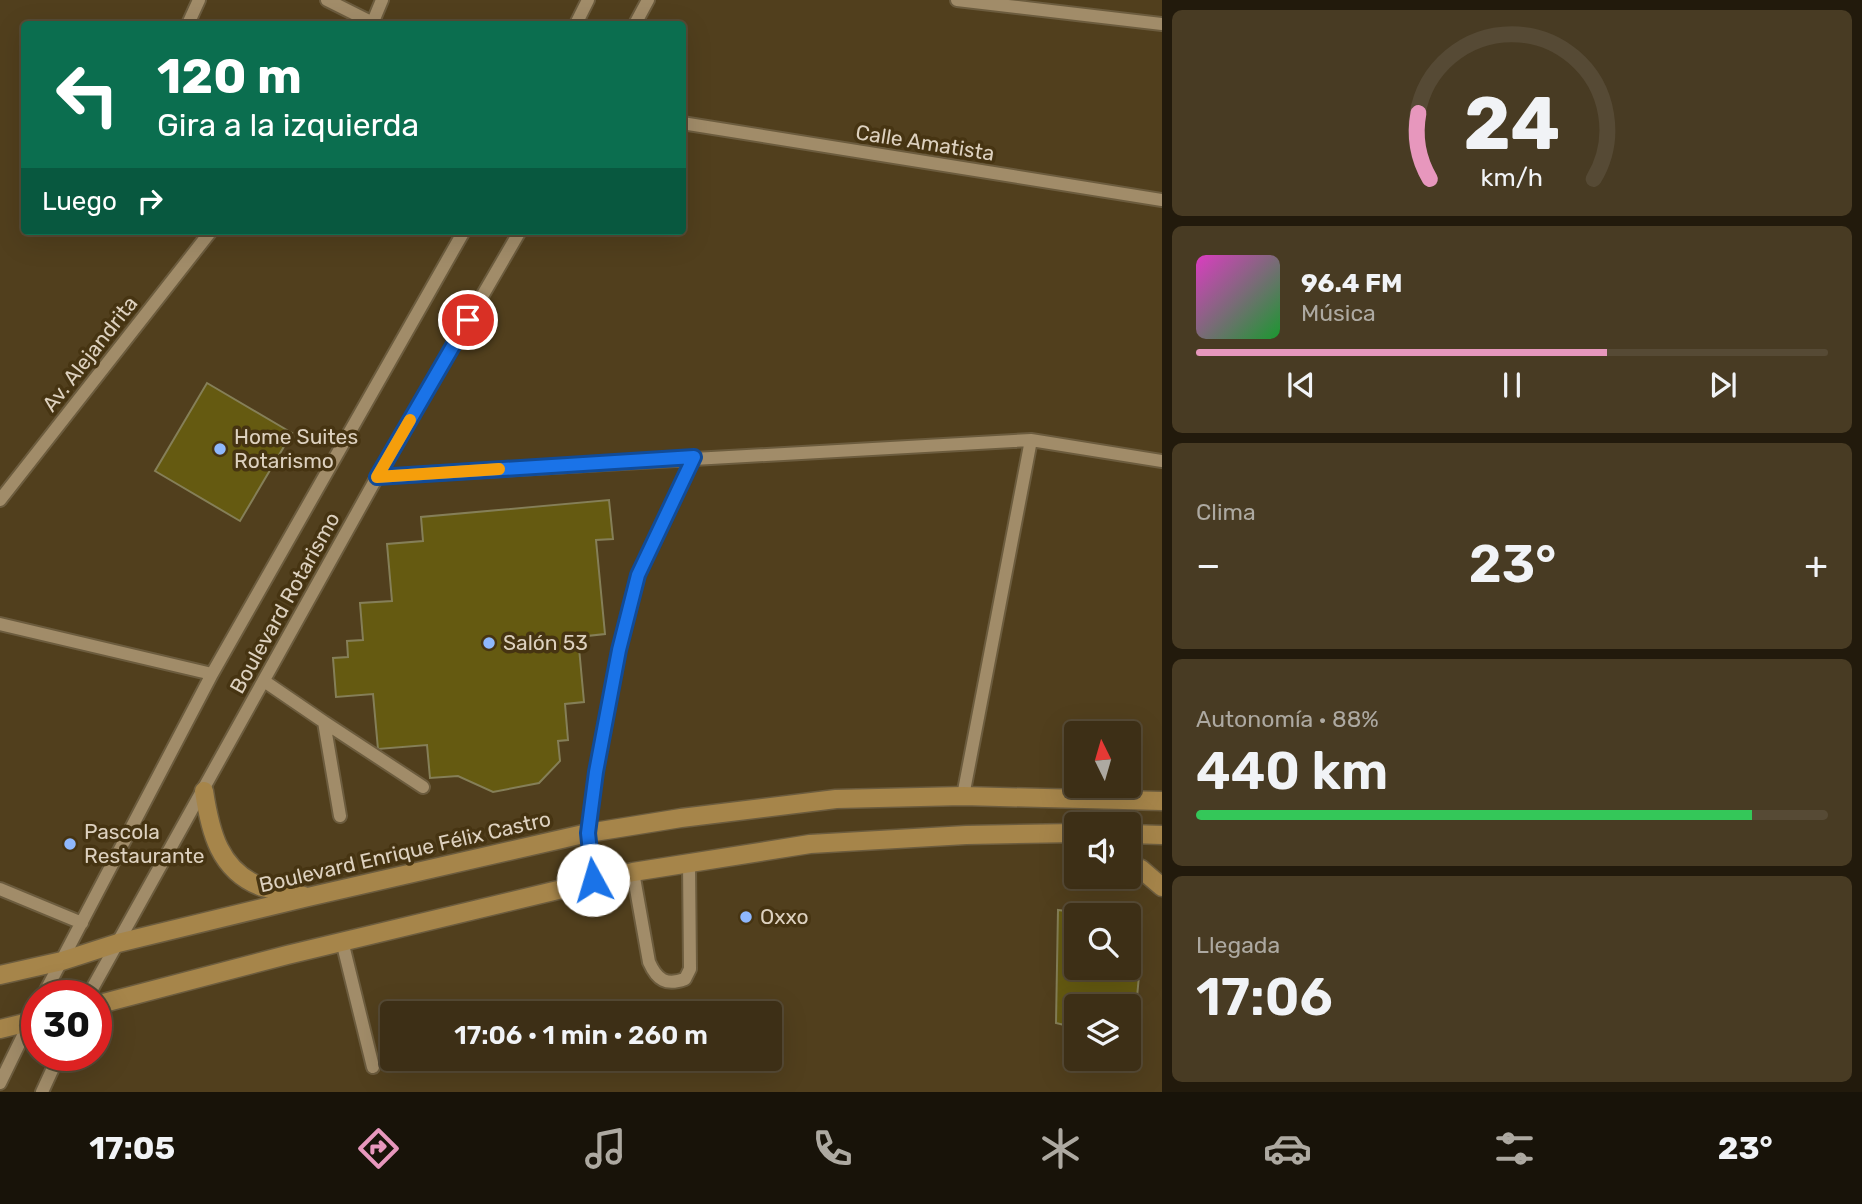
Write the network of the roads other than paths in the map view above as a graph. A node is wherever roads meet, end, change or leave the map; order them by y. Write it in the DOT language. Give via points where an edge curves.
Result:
graph roads {
  1 [pos="199,0"];
  2 [pos="327,0"];
  3 [pos="382,0"];
  4 [pos="588,0"];
  5 [pos="648,0"];
  6 [pos="957,0"];
  7 [pos="189,21"];
  8 [pos="367,21"];
  9 [pos="374,21"];
  10 [pos="578,21"];
  11 [pos="637,21"];
  12 [pos="1162,24"];
  13 [pos="686,124"];
  14 [pos="1162,200"];
  15 [pos="208,235"];
  16 [pos="462,235"];
  17 [pos="518,235"];
  18 [pos="1031,440"];
  19 [pos="694,457"];
  20 [pos="1162,461"];
  21 [pos="377,477"];
  22 [pos="0,500"];
  23 [pos="0,624"];
  24 [pos="212,674"];
  25 [pos="264,681"];
  26 [pos="324,722"];
  27 [pos="423,788"];
  28 [pos="204,791"];
  29 [pos="963,796"];
  30 [pos="1162,801"];
  31 [pos="340,817"];
  32 [pos="588,833"];
  33 [pos="1141,834"];
  34 [pos="1064,835"];
  35 [pos="1162,835"];
  36 [pos="689,863"];
  37 [pos="1141,870"];
  38 [pos="633,872"];
  39 [pos="593,880"];
  40 [pos="1162,887"];
  41 [pos="0,889"];
  42 [pos="308,897"];
  43 [pos="82,923"];
  44 [pos="342,942"];
  45 [pos="118,943"];
  46 [pos="62,961"];
  47 [pos="0,975"];
  48 [pos="52,980"];
  49 [pos="97,980"];
  50 [pos="112,1001"];
  51 [pos="21,1021"];
  52 [pos="0,1029"];
  53 [pos="21,1042"];
  54 [pos="373,1067"];
  55 [pos="52,1071"];
  56 [pos="0,1083"];
  57 [pos="42,1092"];
  1 -- 7 [label="street"];
  2 -- 8 [label="street"];
  3 -- 9 [label="street"];
  4 -- 10 [label="street"];
  5 -- 11 [label="street"];
  6 -- 12 [label="street"];
  13 -- 14 [label="street, Calle Amatista"];
  15 -- 22 [label="street, Av. Alejandrita"];
  16 -- 24 [label="street, Boulevard Rotarismo"];
  17 -- 21 [label="street, Boulevard Rotarismo"];
  18 -- 19 [label="street"];
  18 -- 20 [label="street"];
  18 -- 29 [label="street"];
  19 -- 21 [label="street"];
  19 -- 32 [label="street" via="638,575 619,650"];
  21 -- 25 [label="street, Boulevard Rotarismo"];
  23 -- 24 [label="street"];
  24 -- 43 [label="street, Boulevard Rotarismo"];
  25 -- 26 [label="street"];
  25 -- 28 [label="street, Boulevard Rotarismo"];
  26 -- 27 [label="street"];
  26 -- 31 [label="street"];
  28 -- 42 [label="main road" via="210,830 222,857 237,873 261,887"];
  28 -- 45 [label="street, Boulevard Rotarismo"];
  29 -- 30 [label="main road, Boulevard Enrique Félix Castro"];
  29 -- 32 [label="main road, Boulevard Enrique Félix Castro" via="836,799"];
  32 -- 39 [label="street"];
  32 -- 42 [label="main road, Boulevard Enrique Félix Castro"];
  33 -- 35 [label="main road"];
  34 -- 36 [label="main road" via="810,844"];
  36 -- 38 [label="main road"];
  36 -- 38 [label="street" via="690,969 685,979 675,982 661,981 649,962"];
  37 -- 40 [label="main road"];
  38 -- 39 [label="main road"];
  39 -- 44 [label="main road"];
  41 -- 43 [label="street"];
  42 -- 45 [label="main road, Boulevard Enrique Félix Castro"];
  43 -- 46 [label="street, Boulevard Rotarismo"];
  44 -- 50 [label="main road"];
  44 -- 54 [label="street"];
  45 -- 46 [label="main road, Boulevard Enrique Félix Castro"];
  45 -- 49 [label="street, Boulevard Rotarismo"];
  46 -- 47 [label="main road, Boulevard Enrique Félix Castro"];
  46 -- 48 [label="street, Boulevard Rotarismo"];
  51 -- 52 [label="main road"];
  53 -- 56 [label="street"];
  55 -- 57 [label="street"];
}
